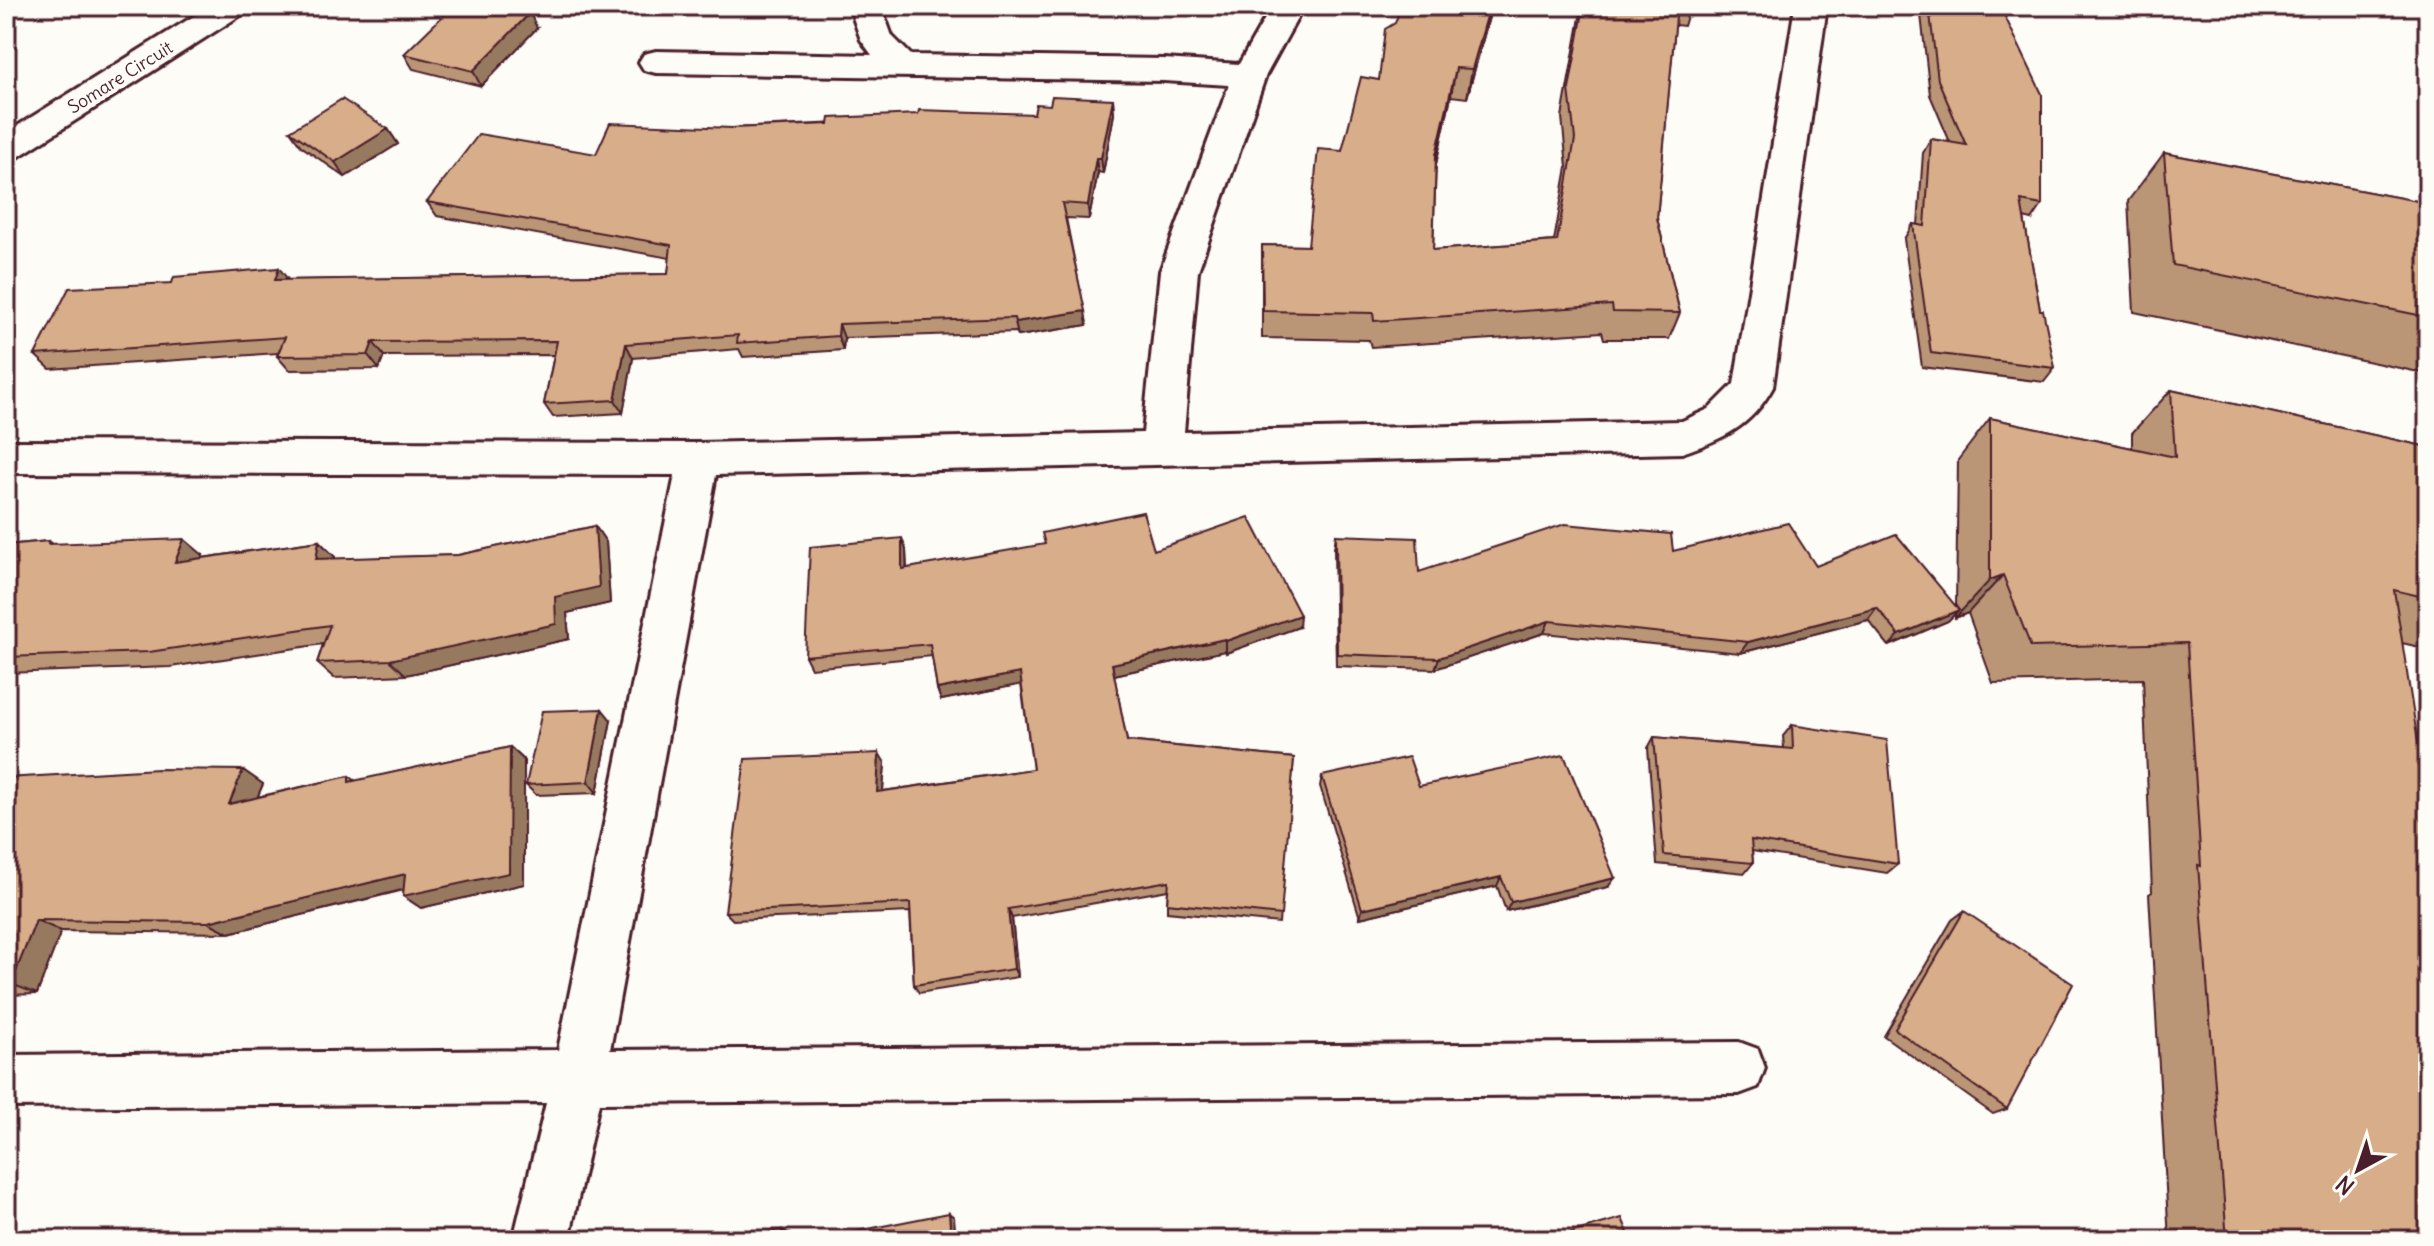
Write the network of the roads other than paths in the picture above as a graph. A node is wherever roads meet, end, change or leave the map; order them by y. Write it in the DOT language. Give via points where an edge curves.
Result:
graph roads {
  1 [pos="233,6"];
  2 [pos="865,6"];
  3 [pos="1288,6"];
  4 [pos="1811,6"];
  5 [pos="656,62"];
  6 [pos="903,67"];
  7 [pos="1249,75"];
  8 [pos="6,149"];
  9 [pos="1162,449"];
  10 [pos="6,457"];
  11 [pos="699,459"];
  12 [pos="1739,1068"];
  13 [pos="579,1076"];
  14 [pos="6,1081"];
  15 [pos="541,1240"];
  1 -- 8 [label="street, Somare Circuit"];
  2 -- 6 [label="street" via="877,40"];
  3 -- 7 [label="street"];
  4 -- 9 [label="street" via="1753,387 1739,410 1714,427 1682,437"];
  5 -- 6 [label="street"];
  6 -- 7 [label="street"];
  7 -- 9 [label="street" via="1179,271"];
  9 -- 11 [label="street"];
  10 -- 11 [label="street"];
  11 -- 13 [label="street"];
  12 -- 13 [label="street"];
  13 -- 14 [label="street"];
  13 -- 15 [label="street"];
}
